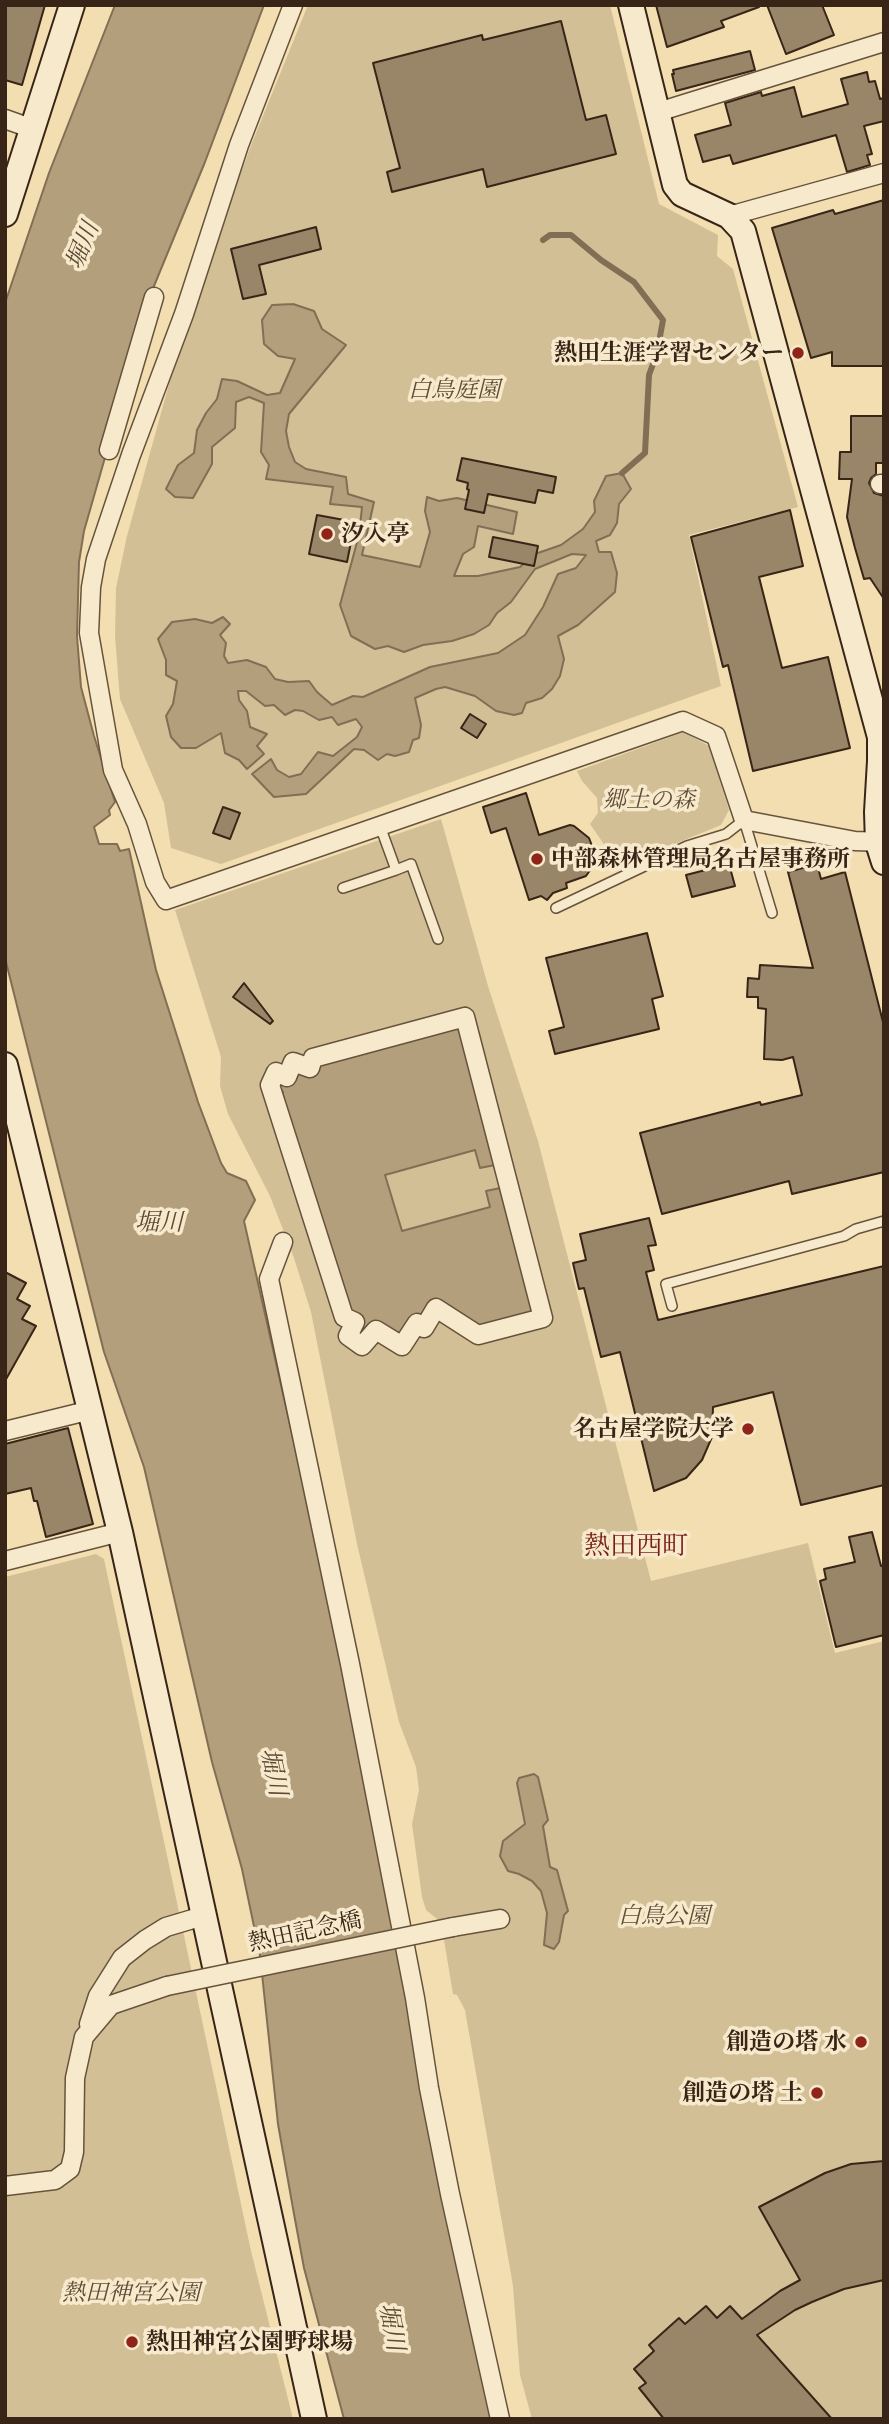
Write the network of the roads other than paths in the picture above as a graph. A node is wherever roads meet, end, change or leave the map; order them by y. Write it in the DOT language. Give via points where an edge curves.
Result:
graph roads {
  1 [pos="72,5"];
  2 [pos="293,5"];
  3 [pos="631,5"];
  4 [pos="880,43"];
  5 [pos="884,61"];
  6 [pos="658,112"];
  7 [pos="5,119"];
  8 [pos="33,129"];
  9 [pos="884,173"];
  10 [pos="5,214"];
  11 [pos="729,216"];
  12 [pos="155,297"];
  13 [pos="109,450"];
  14 [pos="879,710"];
  15 [pos="744,820"];
  16 [pos="380,826"];
  17 [pos="882,849"];
  18 [pos="396,870"];
  19 [pos="344,888"];
  20 [pos="556,908"];
  21 [pos="772,913"];
  22 [pos="438,939"];
  23 [pos="5,1065"];
  24 [pos="12,1116"];
  25 [pos="884,1221"];
  26 [pos="283,1242"];
  27 [pos="327,1263"];
  28 [pos="673,1306"];
  29 [pos="91,1410"];
  30 [pos="5,1432"];
  31 [pos="120,1532"];
  32 [pos="5,1561"];
  33 [pos="204,1916"];
  34 [pos="500,1919"];
  35 [pos="405,1949"];
  36 [pos="85,2037"];
  37 [pos="5,2186"];
  38 [pos="477,2274"];
  39 [pos="314,2419"];
  40 [pos="500,2419"];
  1 -- 8 [label="street"];
  2 -- 16 [label="street" via="239,145 96,559 89,633 113,770 166,900"];
  3 -- 6 [label="street"];
  4 -- 5 [label="street"];
  4 -- 6 [label="street"];
  6 -- 11 [label="street" via="678,190"];
  7 -- 8 [label="street"];
  8 -- 10 [label="street"];
  9 -- 11 [label="street"];
  11 -- 14 [label="street" via="743,231"];
  12 -- 13 [label="street"];
  14 -- 17 [label="street" via="877,812"];
  15 -- 16 [label="street" via="716,736 683,721"];
  15 -- 17 [label="street"];
  15 -- 20 [label="lane" via="726,834 687,846"];
  15 -- 21 [label="lane"];
  16 -- 18 [label="lane"];
  18 -- 19 [label="lane"];
  18 -- 22 [label="lane" via="411,864"];
  23 -- 24 [label="street"];
  24 -- 29 [label="street"];
  25 -- 28 [label="lane" via="666,1284"];
  26 -- 35 [label="street" via="269,1279 330,1561"];
  27 -- 27 [label="street" via="344,1317 355,1322 348,1336 362,1346 376,1330 402,1346 417,1322 424,1328 436,1308 478,1335 543,1318 465,1017 313,1058 310,1068 293,1062 287,1077 276,1072 270,1085"];
  29 -- 30 [label="street"];
  29 -- 31 [label="street"];
  31 -- 32 [label="street"];
  31 -- 33 [label="street"];
  33 -- 36 [label="street" via="166,1927 122,1958 98,1996"];
  33 -- 39 [label="street"];
  34 -- 36 [label="street, 熱田記念橋, bridge" via="167,1986 111,2005"];
  35 -- 38 [label="street" via="415,1953 446,2140"];
  35 -- 40 [label="street" via="450,2194"];
  36 -- 37 [label="street" via="75,2078 70,2169 55,2180"];
}
